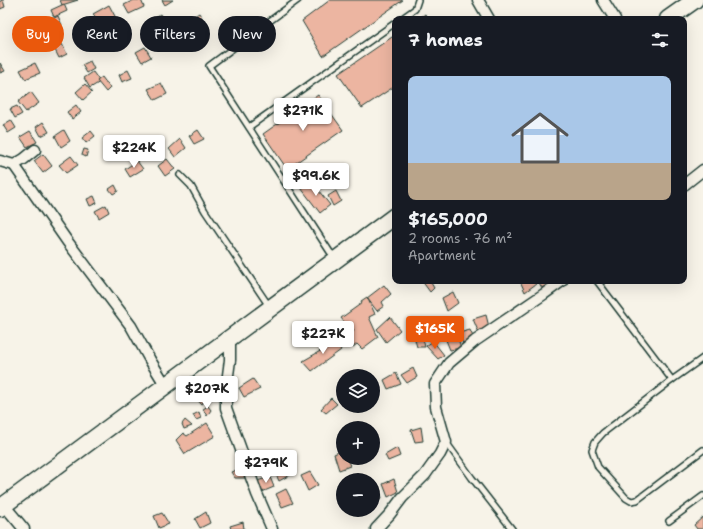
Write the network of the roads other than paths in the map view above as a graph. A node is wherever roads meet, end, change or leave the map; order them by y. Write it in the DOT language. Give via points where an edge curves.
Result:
graph roads {
  1 [pos="298,0"];
  2 [pos="418,0"];
  3 [pos="478,0"];
  4 [pos="603,0"];
  5 [pos="695,0"];
  6 [pos="405,16"];
  7 [pos="487,16"];
  8 [pos="613,16"];
  9 [pos="672,16"];
  10 [pos="392,25"];
  11 [pos="249,127"];
  12 [pos="35,150"];
  13 [pos="0,161"];
  14 [pos="14,165"];
  15 [pos="703,170"];
  16 [pos="180,175"];
  17 [pos="687,183"];
  18 [pos="392,218"];
  19 [pos="337,259"];
  20 [pos="558,284"];
  21 [pos="599,284"];
  22 [pos="270,308"];
  23 [pos="230,338"];
  24 [pos="703,358"];
  25 [pos="672,380"];
  26 [pos="166,386"];
  27 [pos="446,442"];
  28 [pos="703,450"];
  29 [pos="703,496"];
  30 [pos="2,506"];
  31 [pos="669,521"];
  32 [pos="24,529"];
  33 [pos="272,529"];
  34 [pos="376,529"];
  35 [pos="512,529"];
  1 -- 11 [label="lane" via="209,66"];
  2 -- 6 [label="lane" via="415,9"];
  3 -- 7 [label="street"];
  4 -- 8 [label="street"];
  5 -- 9 [label="main road"];
  10 -- 11 [label="lane"];
  11 -- 19 [label="lane"];
  12 -- 14 [label="street"];
  13 -- 14 [label="street"];
  14 -- 26 [label="street" via="67,242 131,326"];
  15 -- 17 [label="street"];
  16 -- 22 [label="lane" via="190,186"];
  18 -- 19 [label="main road"];
  19 -- 22 [label="main road"];
  20 -- 27 [label="street" via="475,341 449,364 435,384 436,407"];
  21 -- 25 [label="lane"];
  22 -- 23 [label="main road"];
  23 -- 26 [label="main road"];
  23 -- 33 [label="street" via="226,408 256,494"];
  24 -- 25 [label="lane"];
  25 -- 28 [label="lane" via="595,442 592,450 598,468 626,498 631,501 637,500"];
  26 -- 30 [label="main road"];
  27 -- 34 [label="street" via="425,475"];
  27 -- 35 [label="lane"];
  29 -- 31 [label="lane"];
  30 -- 32 [label="street"];
}
